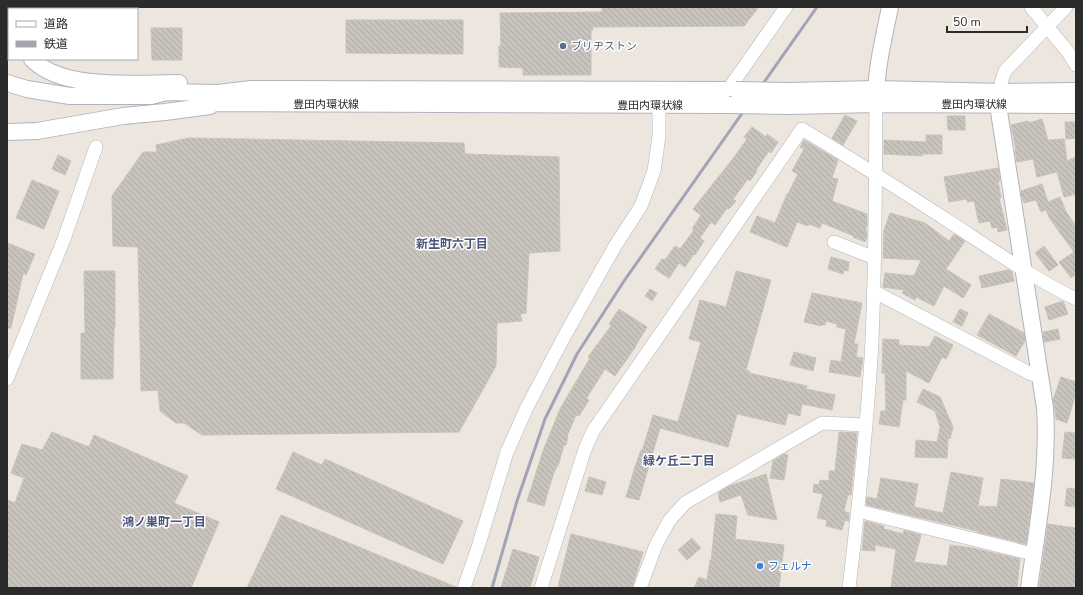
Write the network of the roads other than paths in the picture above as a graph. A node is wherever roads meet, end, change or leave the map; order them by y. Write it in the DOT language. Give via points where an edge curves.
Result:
graph roads {
  1 [pos="786,7"];
  2 [pos="890,7"];
  3 [pos="1030,7"];
  4 [pos="1066,7"];
  5 [pos="1047,27"];
  6 [pos="33,60"];
  7 [pos="1076,65"];
  8 [pos="7,83"];
  9 [pos="251,89"];
  10 [pos="1076,91"];
  11 [pos="731,95"];
  12 [pos="151,96"];
  13 [pos="876,96"];
  14 [pos="1000,98"];
  15 [pos="225,104"];
  16 [pos="1076,104"];
  17 [pos="659,105"];
  18 [pos="7,132"];
  19 [pos="96,147"];
  20 [pos="876,174"];
  21 [pos="834,242"];
  22 [pos="875,258"];
  23 [pos="1023,269"];
  24 [pos="873,291"];
  25 [pos="1076,299"];
  26 [pos="1040,376"];
  27 [pos="7,379"];
  28 [pos="866,425"];
  29 [pos="858,511"];
  30 [pos="1033,554"];
  31 [pos="464,588"];
  32 [pos="541,588"];
  33 [pos="640,588"];
  34 [pos="848,588"];
  35 [pos="1028,588"];
  1 -- 11 [label="street"];
  2 -- 13 [label="street"];
  3 -- 5 [label="street"];
  4 -- 5 [label="street"];
  5 -- 7 [label="street"];
  5 -- 14 [label="street" via="1005,71"];
  6 -- 9 [label="street" via="54,74 82,81 218,82"];
  8 -- 12 [label="street" via="70,96"];
  9 -- 11 [label="street, 豊田内環状線"];
  9 -- 12 [label="street" via="218,93 166,92"];
  10 -- 14 [label="street, 豊田内環状線"];
  11 -- 13 [label="street, 豊田内環状線, bridge" via="789,98"];
  11 -- 17 [label="street, 豊田内環状線"];
  12 -- 15 [label="street" via="165,102"];
  13 -- 14 [label="street, 豊田内環状線"];
  13 -- 20 [label="street"];
  14 -- 16 [label="street, 豊田内環状線"];
  14 -- 23 [label="street"];
  15 -- 17 [label="street, 豊田内環状線"];
  15 -- 18 [label="street" via="37,131"];
  17 -- 31 [label="street" via="659,136 654,171 641,206 565,335 527,407 507,452"];
  19 -- 27 [label="street" via="64,239"];
  20 -- 22 [label="street"];
  20 -- 23 [label="street"];
  20 -- 32 [label="street" via="802,128 593,431"];
  21 -- 22 [label="street"];
  22 -- 24 [label="street"];
  23 -- 25 [label="street" via="1056,290"];
  23 -- 26 [label="street"];
  24 -- 26 [label="street" via="1031,374"];
  24 -- 28 [label="street"];
  26 -- 30 [label="street" via="1046,416 1046,452"];
  28 -- 29 [label="street"];
  28 -- 33 [label="street" via="822,423 685,503 669,521 656,544"];
  29 -- 30 [label="street"];
  29 -- 34 [label="street"];
  30 -- 35 [label="street"];
}
